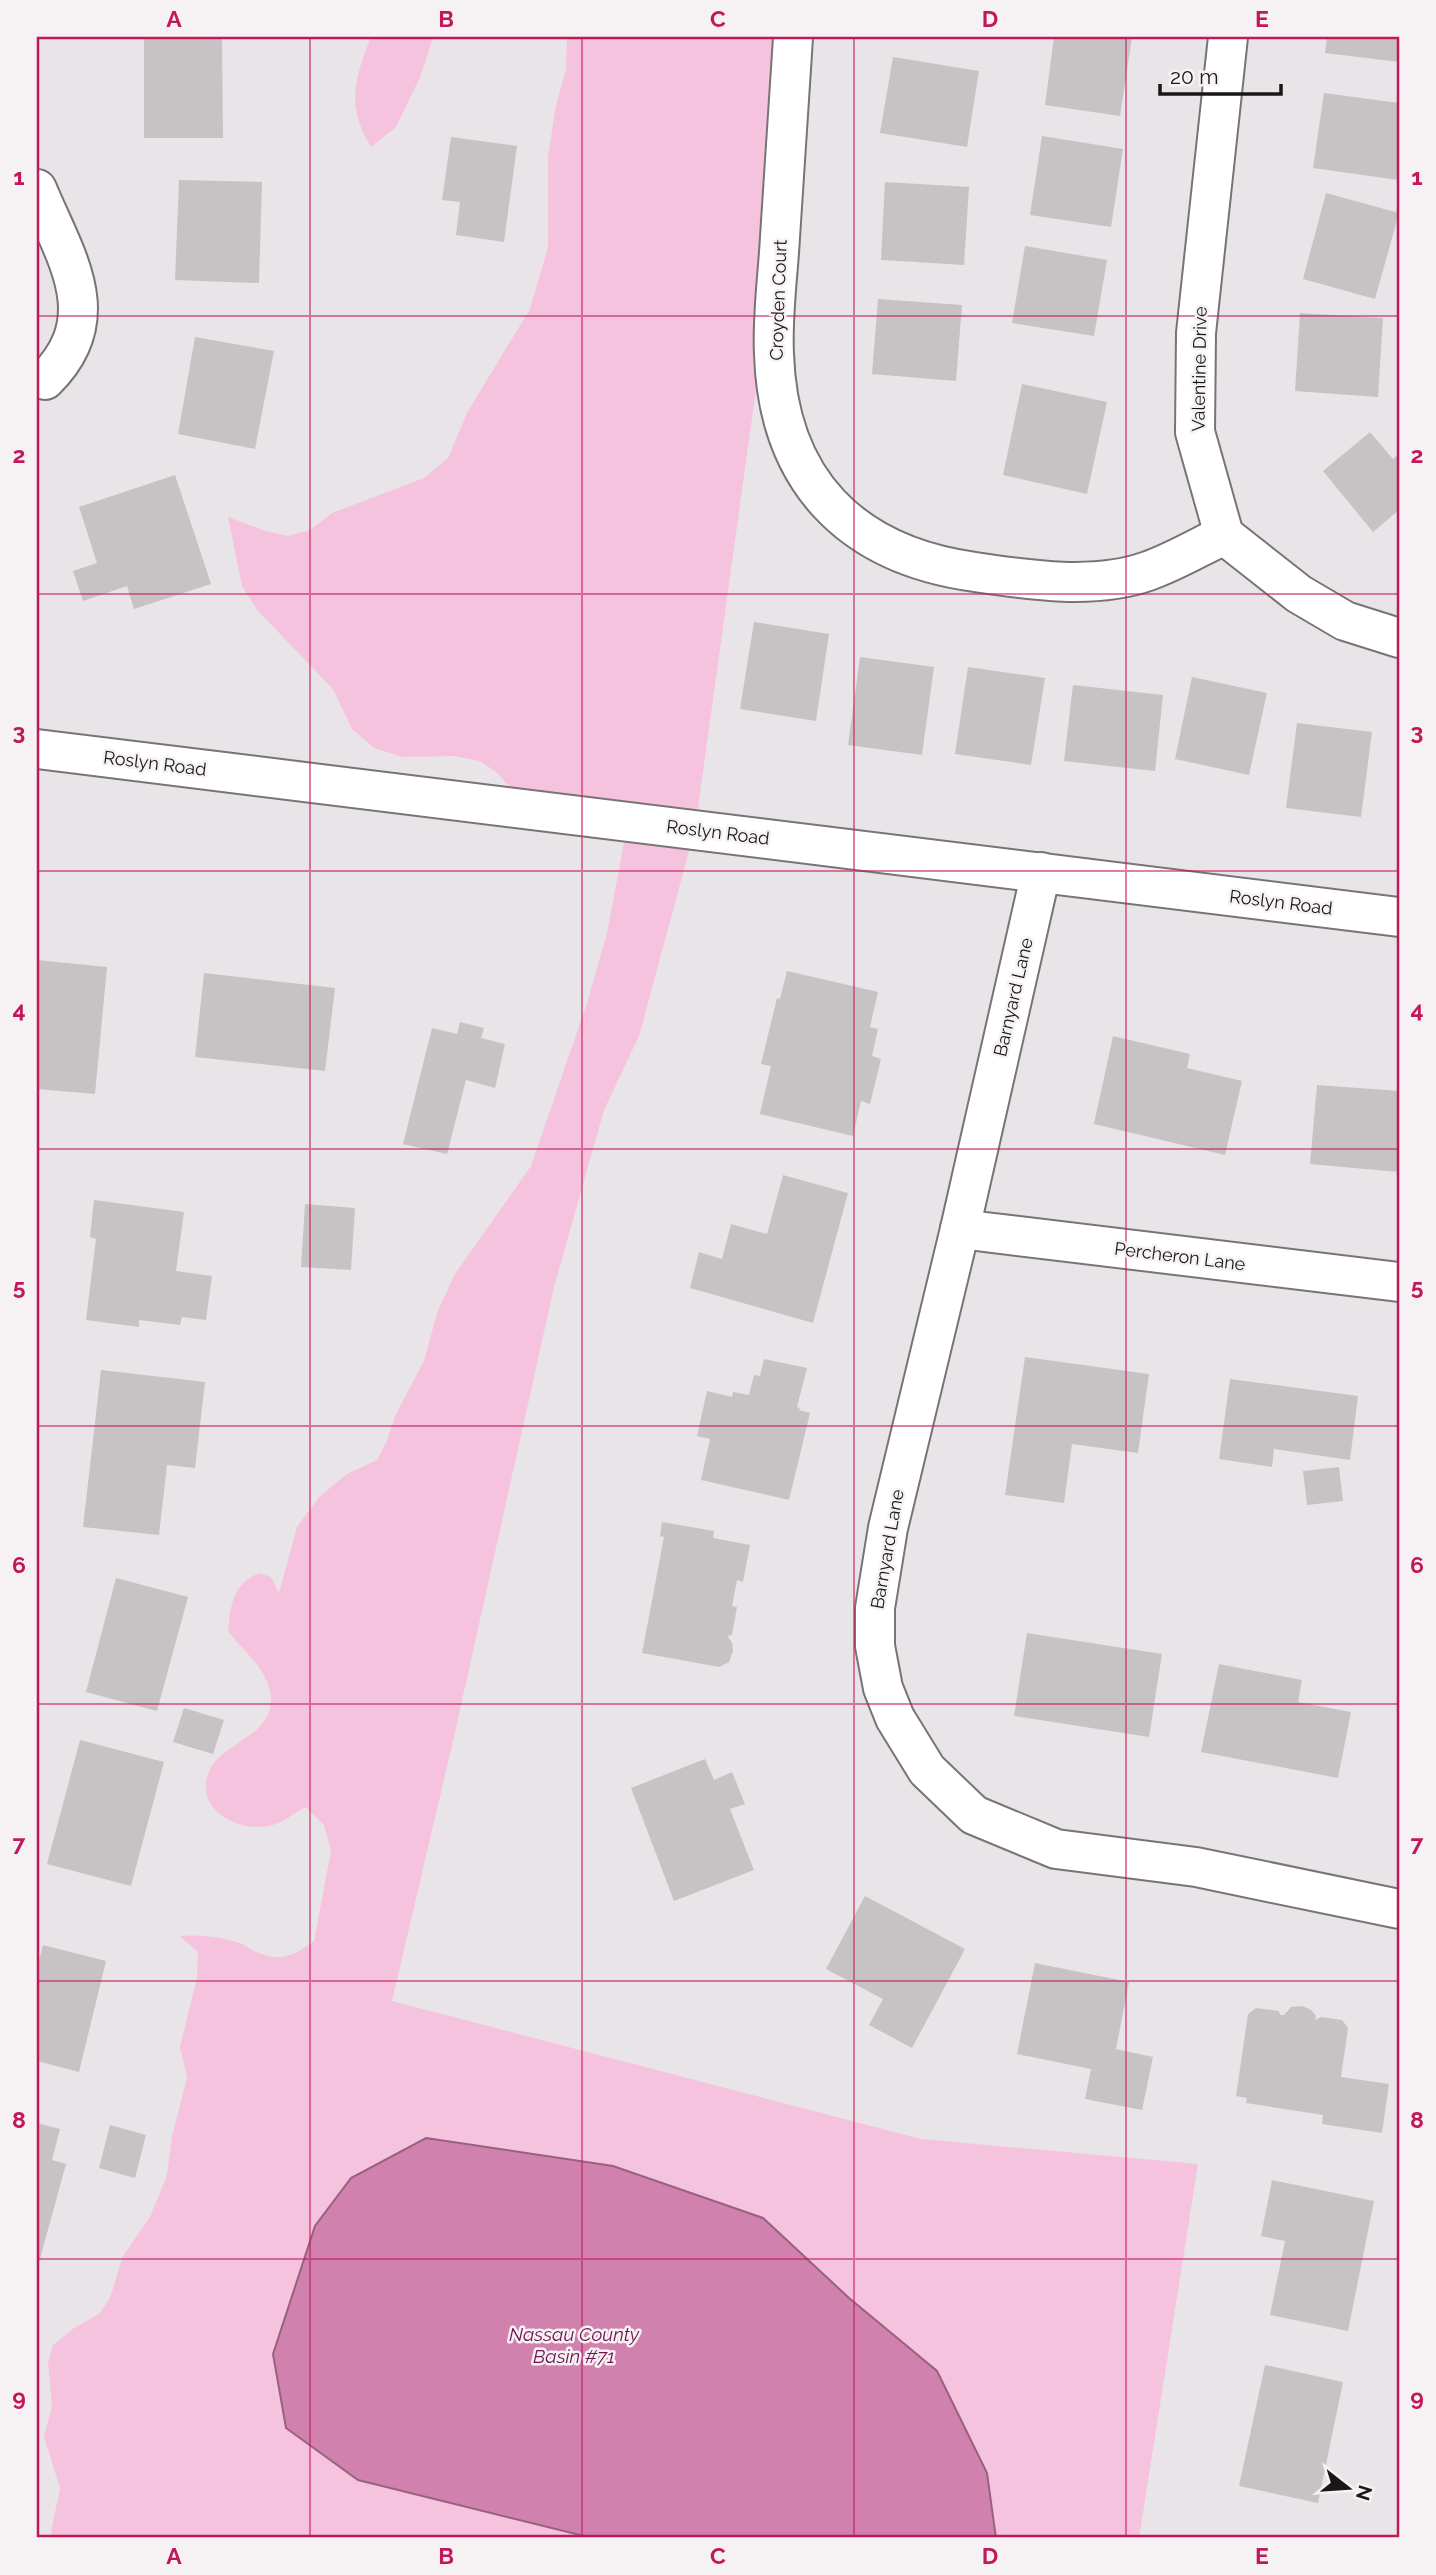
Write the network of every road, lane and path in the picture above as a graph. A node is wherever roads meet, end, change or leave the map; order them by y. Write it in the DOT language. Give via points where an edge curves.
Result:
graph roads {
  1 [pos="793,37"];
  2 [pos="1228,37"];
  3 [pos="37,189"];
  4 [pos="45,380"];
  5 [pos="1224,535"];
  6 [pos="1399,638"];
  7 [pos="37,749"];
  8 [pos="1041,872"];
  9 [pos="1399,917"];
  10 [pos="960,1229"];
  11 [pos="1399,1282"];
  12 [pos="1399,1909"];
  1 -- 5 [label="street, Croyden Court" via="774,355 791,442 804,470 833,508 856,529 900,554 942,568 1035,580 1135,575"];
  2 -- 5 [label="street, Valentine Drive" via="1196,345 1195,432"];
  3 -- 4 [label="street" via="80,302 72,345"];
  5 -- 6 [label="street" via="1299,594 1345,621"];
  7 -- 8 [label="street, Roslyn Road"];
  8 -- 9 [label="street, Roslyn Road"];
  8 -- 10 [label="street, Barnyard Lane"];
  10 -- 11 [label="street, Percheron Lane"];
  10 -- 12 [label="street, Barnyard Lane" via="888,1528 875,1608 874,1646 883,1688 895,1718 927,1770 974,1815 1056,1849 1196,1867"];
}
